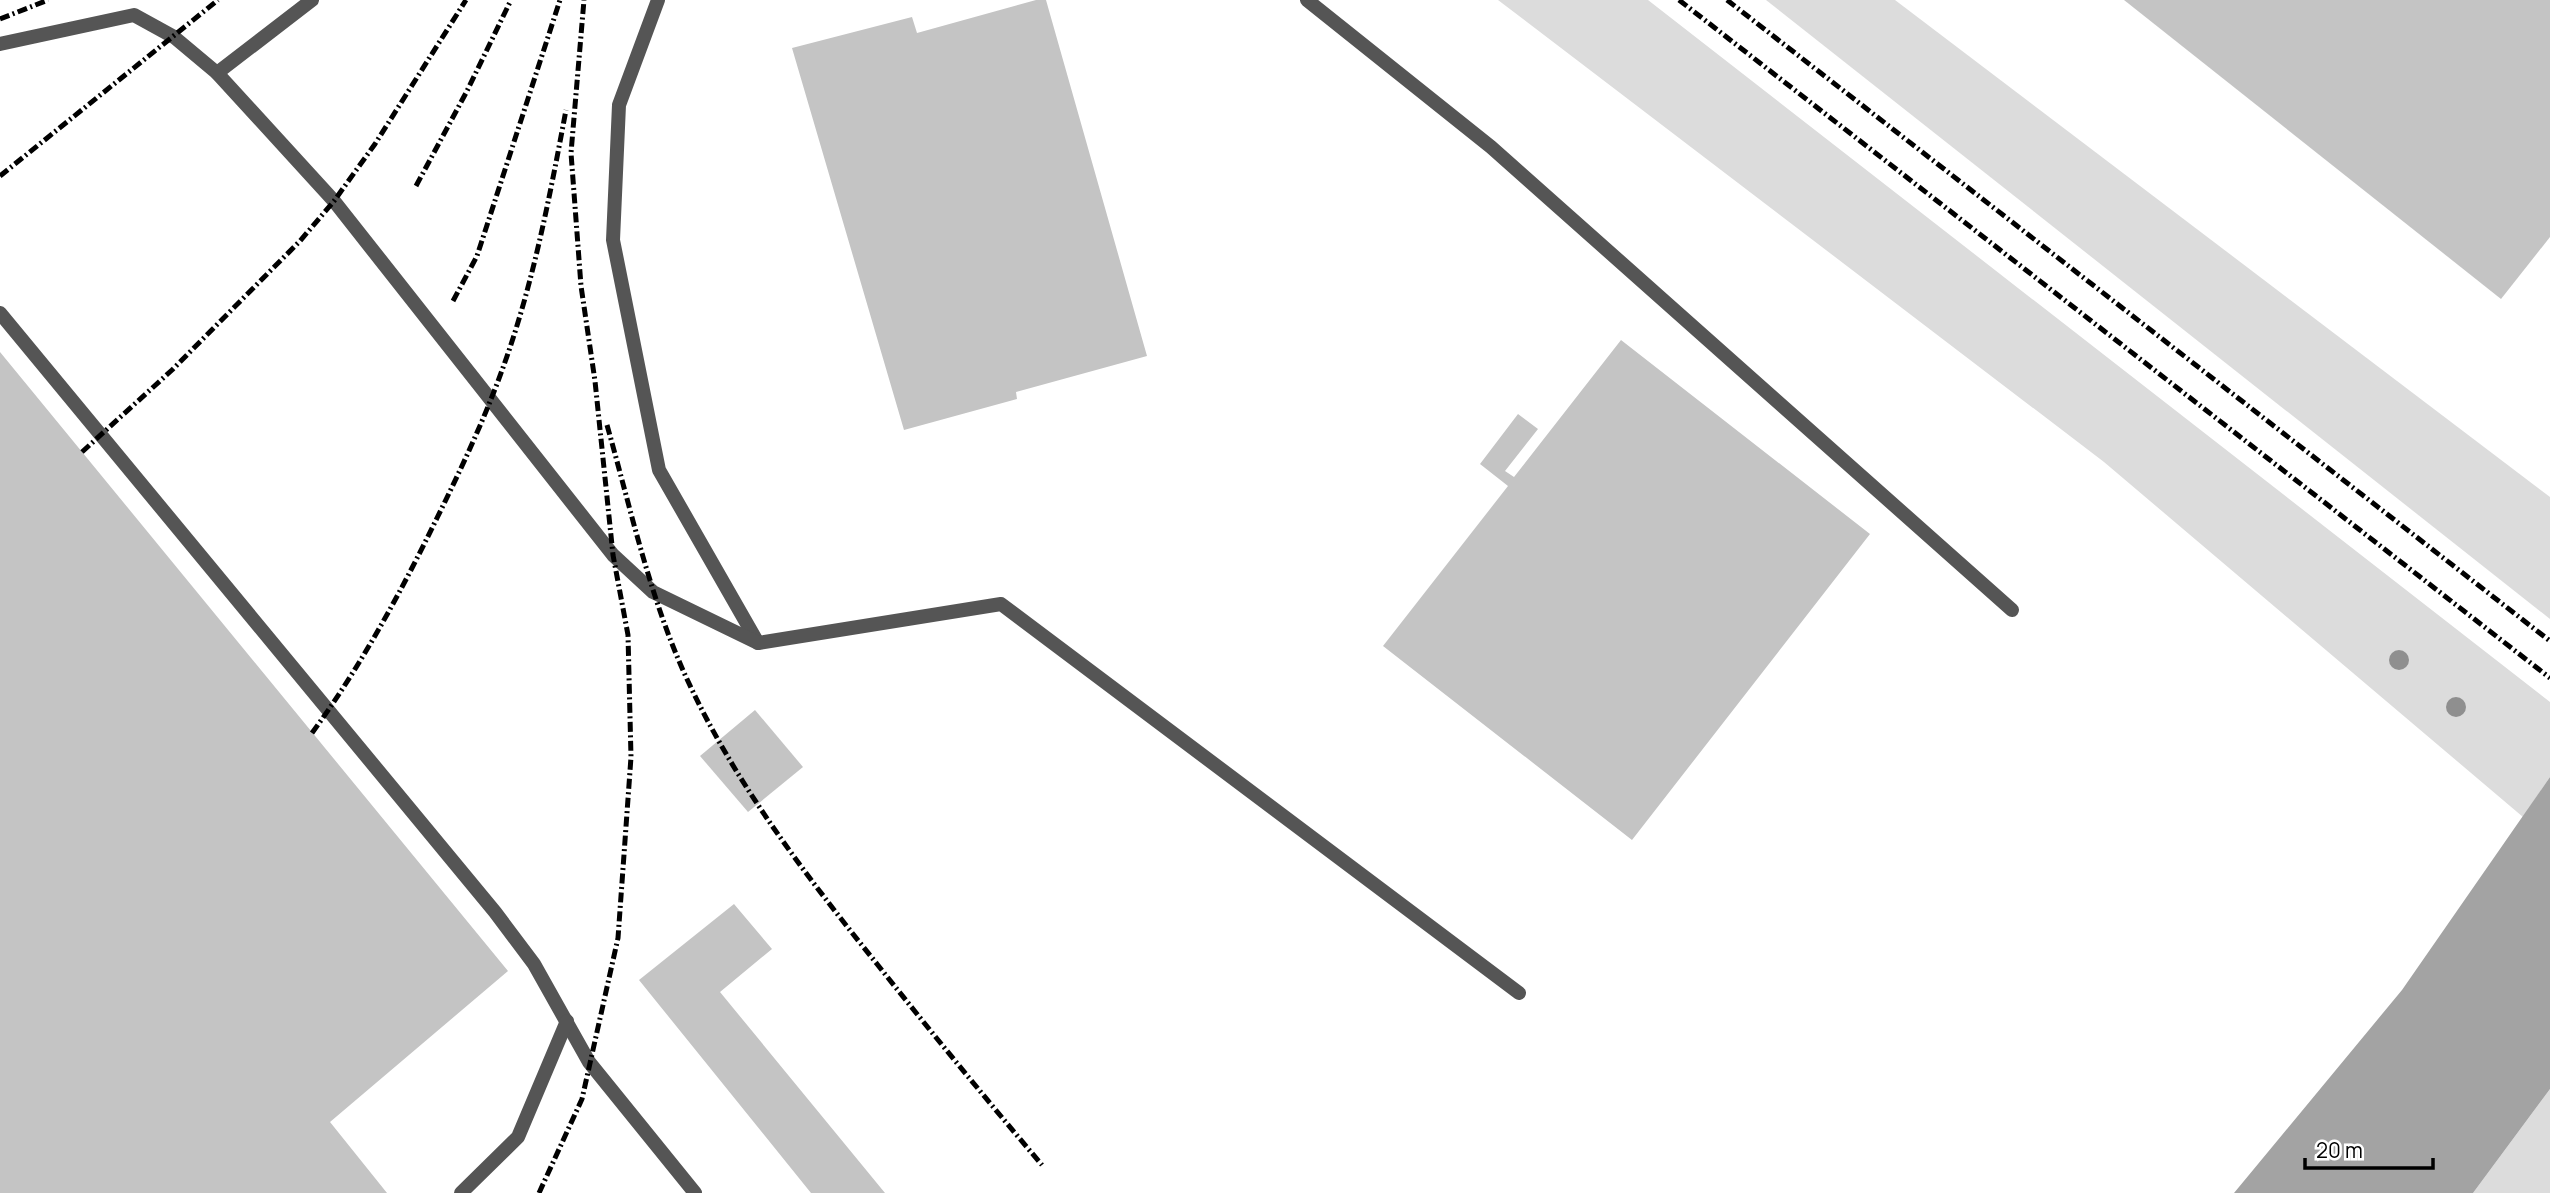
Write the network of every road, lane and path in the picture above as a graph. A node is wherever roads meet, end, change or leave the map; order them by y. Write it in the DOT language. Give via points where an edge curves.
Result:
graph roads {
  1 [pos="312,0"];
  2 [pos="659,0"];
  3 [pos="1307,0"];
  4 [pos="0,44"];
  5 [pos="217,73"];
  6 [pos="0,313"];
  7 [pos="2012,610"];
  8 [pos="758,643"];
  9 [pos="1519,993"];
  10 [pos="567,1021"];
  11 [pos="461,1193"];
  12 [pos="695,1193"];
  1 -- 5 [label="lane"];
  2 -- 8 [label="lane" via="619,105 613,240 659,470"];
  3 -- 7 [label="lane" via="1491,147"];
  4 -- 5 [label="lane" via="134,15 174,37"];
  5 -- 8 [label="lane" via="334,201 614,555 653,592"];
  6 -- 10 [label="lane" via="495,912 534,964"];
  8 -- 9 [label="lane" via="1001,604"];
  10 -- 11 [label="lane" via="517,1137"];
  10 -- 12 [label="lane" via="589,1062"];
}
